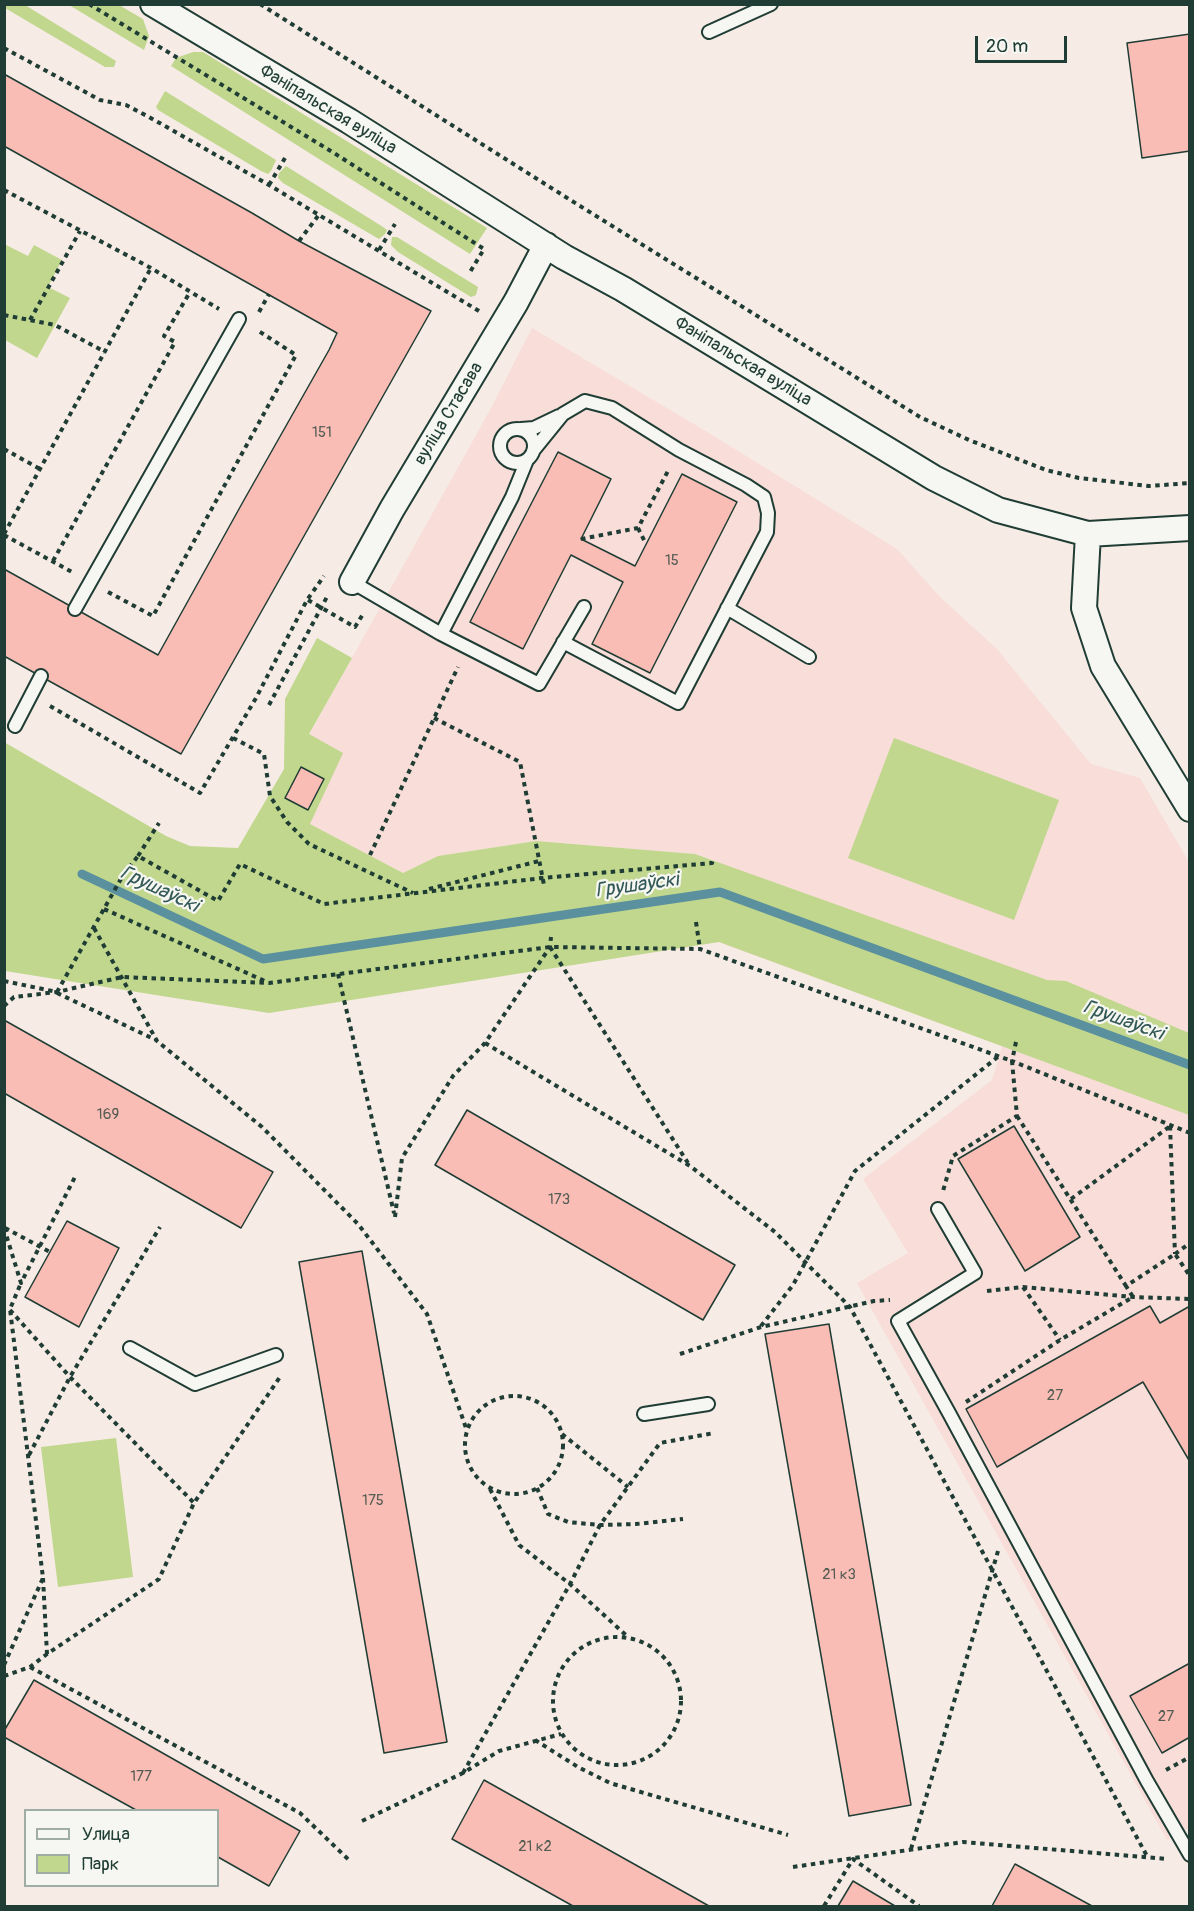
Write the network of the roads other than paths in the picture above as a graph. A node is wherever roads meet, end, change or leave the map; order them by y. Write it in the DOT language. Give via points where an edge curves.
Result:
graph roads {
  1 [pos="153,4"];
  2 [pos="771,4"];
  3 [pos="709,32"];
  4 [pos="546,245"];
  5 [pos="238,319"];
  6 [pos="563,414"];
  7 [pos="521,429"];
  8 [pos="530,456"];
  9 [pos="505,459"];
  10 [pos="512,498"];
  11 [pos="1190,528"];
  12 [pos="1088,534"];
  13 [pos="341,586"];
  14 [pos="584,607"];
  15 [pos="727,608"];
  16 [pos="75,609"];
  17 [pos="441,634"];
  18 [pos="563,642"];
  19 [pos="809,657"];
  20 [pos="41,676"];
  21 [pos="15,726"];
  22 [pos="1190,809"];
  23 [pos="938,1209"];
  24 [pos="130,1348"];
  25 [pos="276,1355"];
  26 [pos="708,1404"];
  27 [pos="644,1414"];
  28 [pos="1190,1855"];
  1 -- 4 [label="street, Фаніпальская вуліца"];
  2 -- 3 [label="lane"];
  4 -- 12 [label="street, Фаніпальская вуліца" via="934,478 998,510"];
  4 -- 13 [label="street, вуліца Стасава" via="392,509"];
  5 -- 16 [label="lane"];
  6 -- 7 [label="lane" via="534,428"];
  6 -- 8 [label="lane"];
  6 -- 15 [label="lane" via="585,400 612,408 764,497 767,532"];
  7 -- 8 [label="lane" via="533,440"];
  7 -- 9 [label="lane" via="510,430 501,438 500,449"];
  8 -- 9 [label="lane" via="516,463"];
  8 -- 10 [label="lane"];
  9 -- 10 [label="lane" via="514,480"];
  10 -- 17 [label="lane"];
  11 -- 12 [label="street, Фаніпальская вуліца"];
  12 -- 22 [label="street" via="1084,608 1103,666"];
  13 -- 17 [label="lane"];
  14 -- 18 [label="lane"];
  15 -- 18 [label="lane" via="678,703"];
  15 -- 19 [label="lane"];
  17 -- 18 [label="lane" via="539,684"];
  20 -- 21 [label="lane"];
  23 -- 28 [label="lane" via="975,1273 898,1321"];
  24 -- 25 [label="lane" via="195,1384"];
  26 -- 27 [label="lane"];
}
